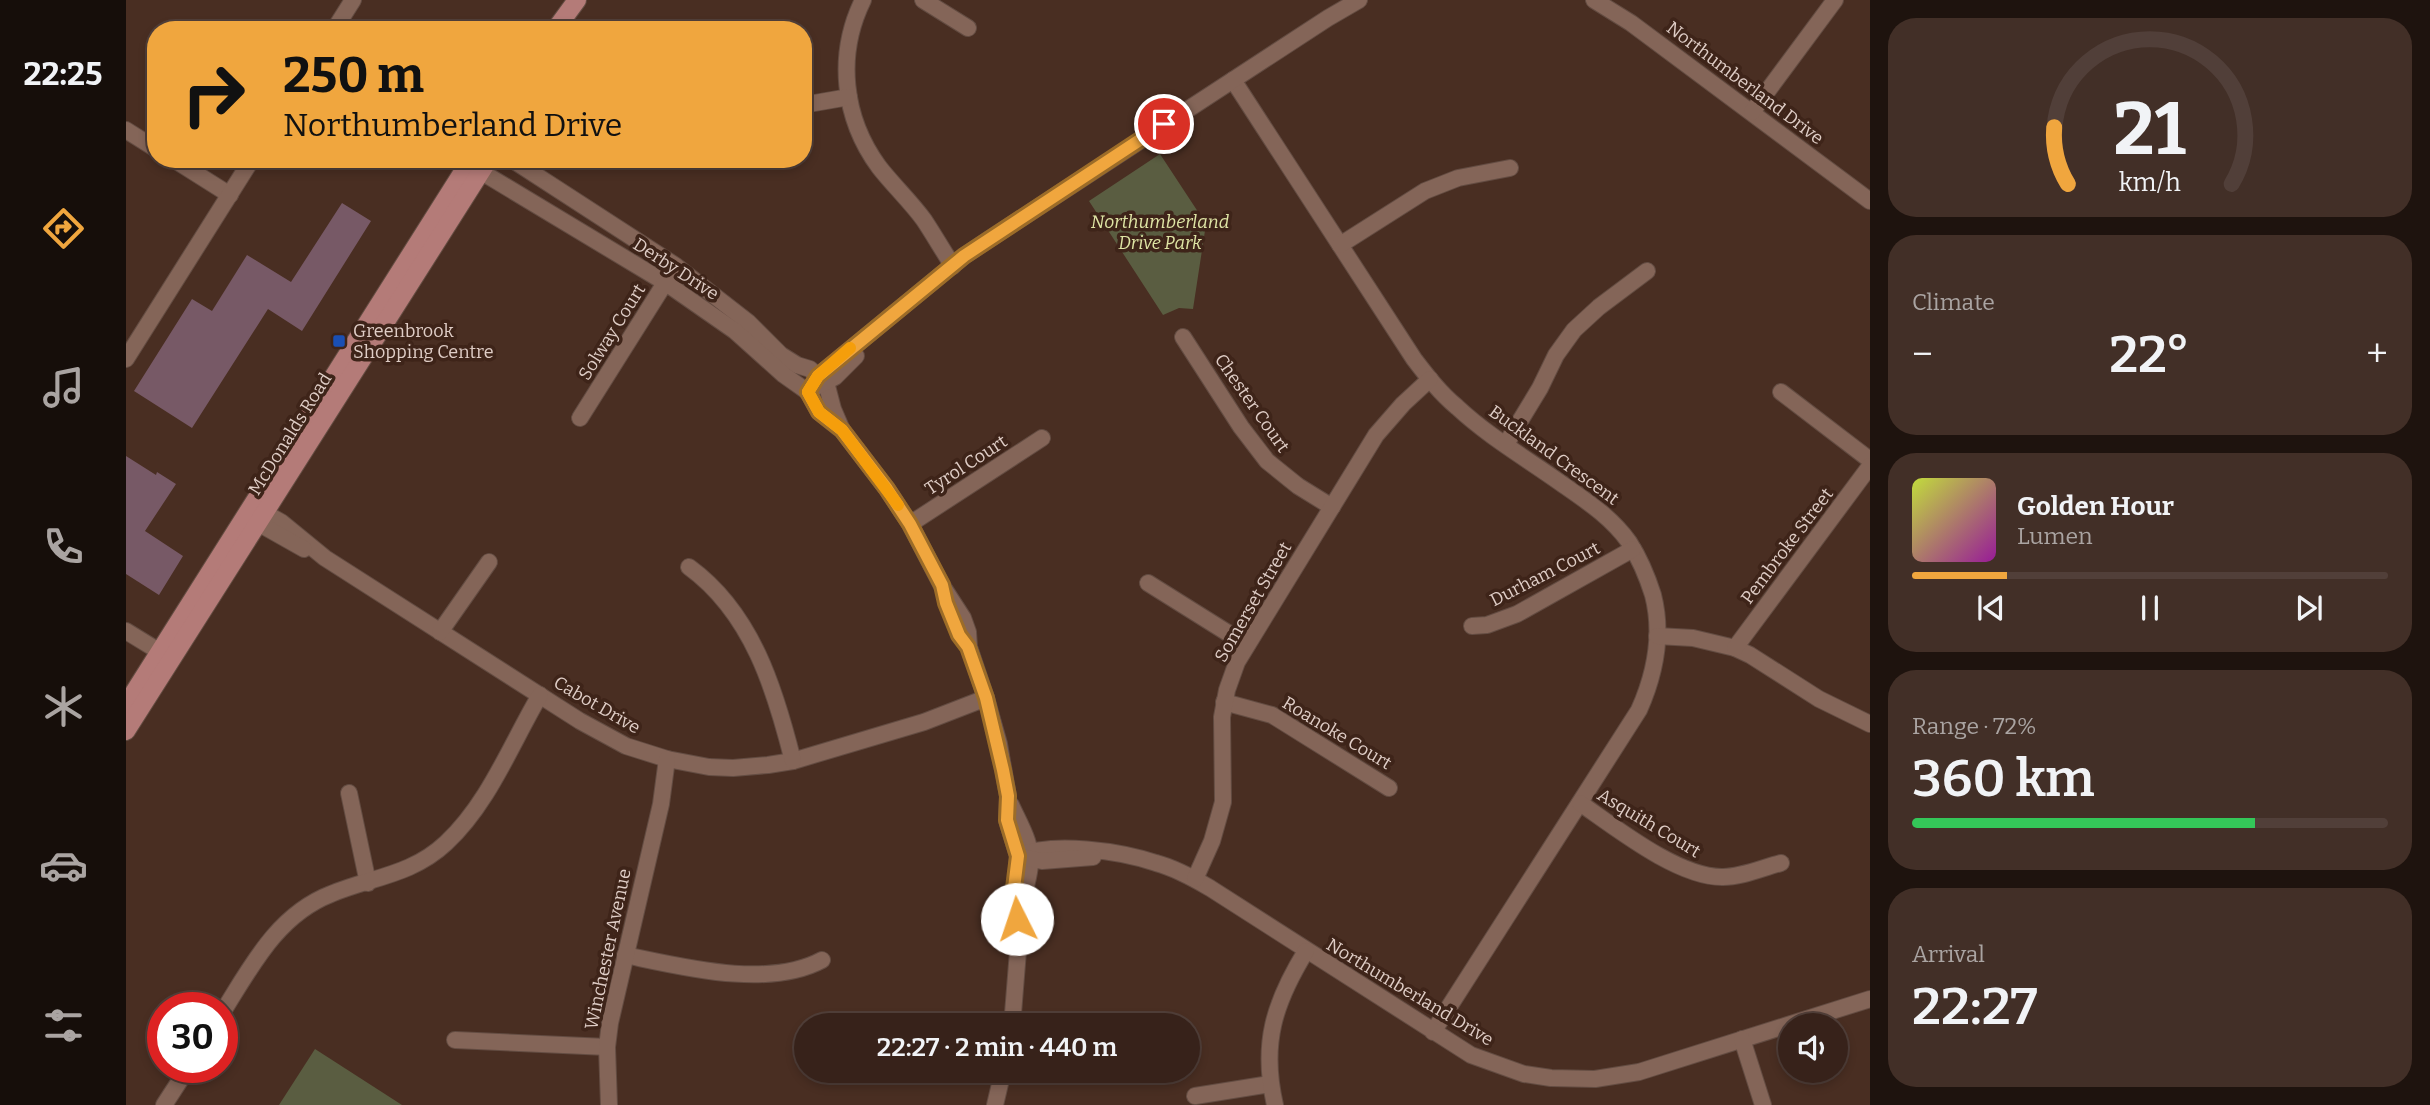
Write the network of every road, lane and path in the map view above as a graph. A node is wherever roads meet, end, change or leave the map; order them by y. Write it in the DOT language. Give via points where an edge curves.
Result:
graph roads {
  1 [pos="353,0"];
  2 [pos="863,0"];
  3 [pos="923,0"];
  4 [pos="1359,0"];
  5 [pos="1594,0"];
  6 [pos="1835,0"];
  7 [pos="576,3"];
  8 [pos="1612,4"];
  9 [pos="340,21"];
  10 [pos="562,21"];
  11 [pos="569,21"];
  12 [pos="968,28"];
  13 [pos="1233,80"];
  14 [pos="849,97"];
  15 [pos="812,103"];
  16 [pos="1752,112"];
  17 [pos="126,130"];
  18 [pos="147,143"];
  19 [pos="1510,167"];
  20 [pos="187,168"];
  21 [pos="246,168"];
  22 [pos="475,168"];
  23 [pos="484,168"];
  24 [pos="526,168"];
  25 [pos="230,195"];
  26 [pos="1870,201"];
  27 [pos="1340,245"];
  28 [pos="958,261"];
  29 [pos="676,266"];
  30 [pos="1647,271"];
  31 [pos="666,284"];
  32 [pos="1183,337"];
  33 [pos="126,359"];
  34 [pos="821,379"];
  35 [pos="1430,379"];
  36 [pos="808,392"];
  37 [pos="1781,392"];
  38 [pos="580,418"];
  39 [pos="842,430"];
  40 [pos="1042,438"];
  41 [pos="1506,444"];
  42 [pos="1870,460"];
  43 [pos="1870,466"];
  44 [pos="1332,507"];
  45 [pos="258,515"];
  46 [pos="910,524"];
  47 [pos="1633,549"];
  48 [pos="489,562"];
  49 [pos="690,567"];
  50 [pos="1148,583"];
  51 [pos="1472,626"];
  52 [pos="126,631"];
  53 [pos="440,632"];
  54 [pos="1657,636"];
  55 [pos="1247,645"];
  56 [pos="1735,648"];
  57 [pos="166,655"];
  58 [pos="544,698"];
  59 [pos="988,702"];
  60 [pos="1224,702"];
  61 [pos="126,705"];
  62 [pos="1870,724"];
  63 [pos="126,731"];
  64 [pos="672,761"];
  65 [pos="793,761"];
  66 [pos="1389,788"];
  67 [pos="349,793"];
  68 [pos="1580,803"];
  69 [pos="1026,856"];
  70 [pos="1781,863"];
  71 [pos="1195,879"];
  72 [pos="368,883"];
  73 [pos="1306,951"];
  74 [pos="625,955"];
  75 [pos="822,960"];
  76 [pos="235,992"];
  77 [pos="1870,999"];
  78 [pos="1013,1013"];
  79 [pos="1433,1032"];
  80 [pos="1742,1039"];
  81 [pos="455,1040"];
  82 [pos="607,1047"];
  83 [pos="178,1083"];
  84 [pos="1000,1083"];
  85 [pos="1270,1084"];
  86 [pos="1195,1096"];
  87 [pos="164,1105"];
  88 [pos="609,1105"];
  89 [pos="995,1105"];
  90 [pos="1275,1105"];
  91 [pos="1763,1105"];
  1 -- 9 [label="street"];
  2 -- 14 [label="street" via="848,41"];
  3 -- 12 [label="street"];
  4 -- 13 [label="street"];
  5 -- 8 [label="street, Northumberland Drive"];
  6 -- 16 [label="street"];
  7 -- 10 [label="main road"];
  7 -- 11 [label="main road"];
  8 -- 16 [label="street, Northumberland Drive"];
  13 -- 27 [label="street, Buckland Crescent"];
  13 -- 28 [label="street"];
  14 -- 15 [label="street"];
  14 -- 28 [label="street" via="869,152"];
  16 -- 26 [label="street, Northumberland Drive"];
  17 -- 18 [label="street"];
  19 -- 27 [label="street" via="1458,178 1425,191"];
  20 -- 25 [label="street"];
  21 -- 25 [label="street"];
  22 -- 45 [label="main road, McDonalds Road"];
  23 -- 31 [label="street, Derby Drive"];
  24 -- 29 [label="street, Derby Drive"];
  25 -- 33 [label="street"];
  27 -- 35 [label="street, Buckland Crescent"];
  28 -- 34 [label="street" via="853,345"];
  29 -- 31 [label="street, Solway Court"];
  29 -- 34 [label="street, Derby Drive" via="748,322 781,355"];
  30 -- 41 [label="street" via="1569,336"];
  31 -- 36 [label="street, Derby Drive" via="735,331"];
  31 -- 38 [label="street, Solway Court"];
  32 -- 44 [label="street, Chester Court" via="1262,454 1297,486"];
  34 -- 36 [label="street"];
  34 -- 39 [label="street, Derby Drive"];
  35 -- 41 [label="street, Buckland Crescent" via="1458,408"];
  35 -- 44 [label="street, Somerset Street" via="1387,420"];
  36 -- 39 [label="street, Derby Drive" via="819,412"];
  37 -- 42 [label="street"];
  39 -- 46 [label="street, Derby Drive"];
  40 -- 46 [label="street, Tyrol Court"];
  41 -- 47 [label="street, Buckland Crescent" via="1592,505"];
  43 -- 56 [label="street, Pembroke Street"];
  44 -- 55 [label="street, Somerset Street"];
  45 -- 53 [label="street, Cabot Drive" via="281,522 325,558"];
  45 -- 57 [label="main road, McDonalds Road"];
  46 -- 59 [label="street, Derby Drive" via="942,585"];
  47 -- 51 [label="street, Durham Court" via="1517,614"];
  47 -- 54 [label="street, Buckland Crescent" via="1654,601"];
  48 -- 53 [label="street"];
  49 -- 65 [label="street" via="721,594 751,640 773,690"];
  50 -- 55 [label="street"];
  52 -- 57 [label="street"];
  53 -- 58 [label="street, Cabot Drive"];
  54 -- 56 [label="street"];
  54 -- 68 [label="street, Buckland Crescent" via="1652,674 1639,710"];
  55 -- 60 [label="street, Somerset Street"];
  56 -- 62 [label="street"];
  57 -- 61 [label="main road, McDonalds Road"];
  57 -- 63 [label="main road, McDonalds Road"];
  58 -- 64 [label="street, Cabot Drive" via="606,736"];
  58 -- 72 [label="street" via="529,729 446,844 411,867"];
  59 -- 65 [label="street, Cabot Drive"];
  59 -- 69 [label="street, Derby Drive" via="1008,796 1007,820"];
  60 -- 66 [label="street, Roanoke Court" via="1272,715"];
  60 -- 71 [label="street, Somerset Street" via="1223,802"];
  64 -- 65 [label="street, Cabot Drive" via="733,768"];
  64 -- 74 [label="street, Winchester Avenue"];
  67 -- 72 [label="street"];
  68 -- 70 [label="street, Asquith Court" via="1699,875 1734,876"];
  68 -- 79 [label="street, Buckland Crescent"];
  69 -- 71 [label="street, Northumberland Drive" via="1055,861 1110,854 1156,863"];
  69 -- 78 [label="street, Derby Drive"];
  71 -- 73 [label="street, Northumberland Drive"];
  72 -- 76 [label="street" via="321,898 284,924"];
  73 -- 79 [label="street, Northumberland Drive"];
  73 -- 85 [label="street" via="1275,1012"];
  74 -- 75 [label="street" via="751,973 798,971"];
  74 -- 82 [label="street, Winchester Avenue"];
  77 -- 80 [label="street, Northumberland Drive"];
  79 -- 80 [label="street, Northumberland Drive" via="1497,1066 1573,1080 1639,1072"];
  80 -- 91 [label="street"];
  81 -- 82 [label="street"];
  82 -- 88 [label="street, Winchester Avenue"];
  83 -- 87 [label="street"];
  84 -- 89 [label="street"];
  85 -- 86 [label="street"];
  85 -- 90 [label="street"];
}
